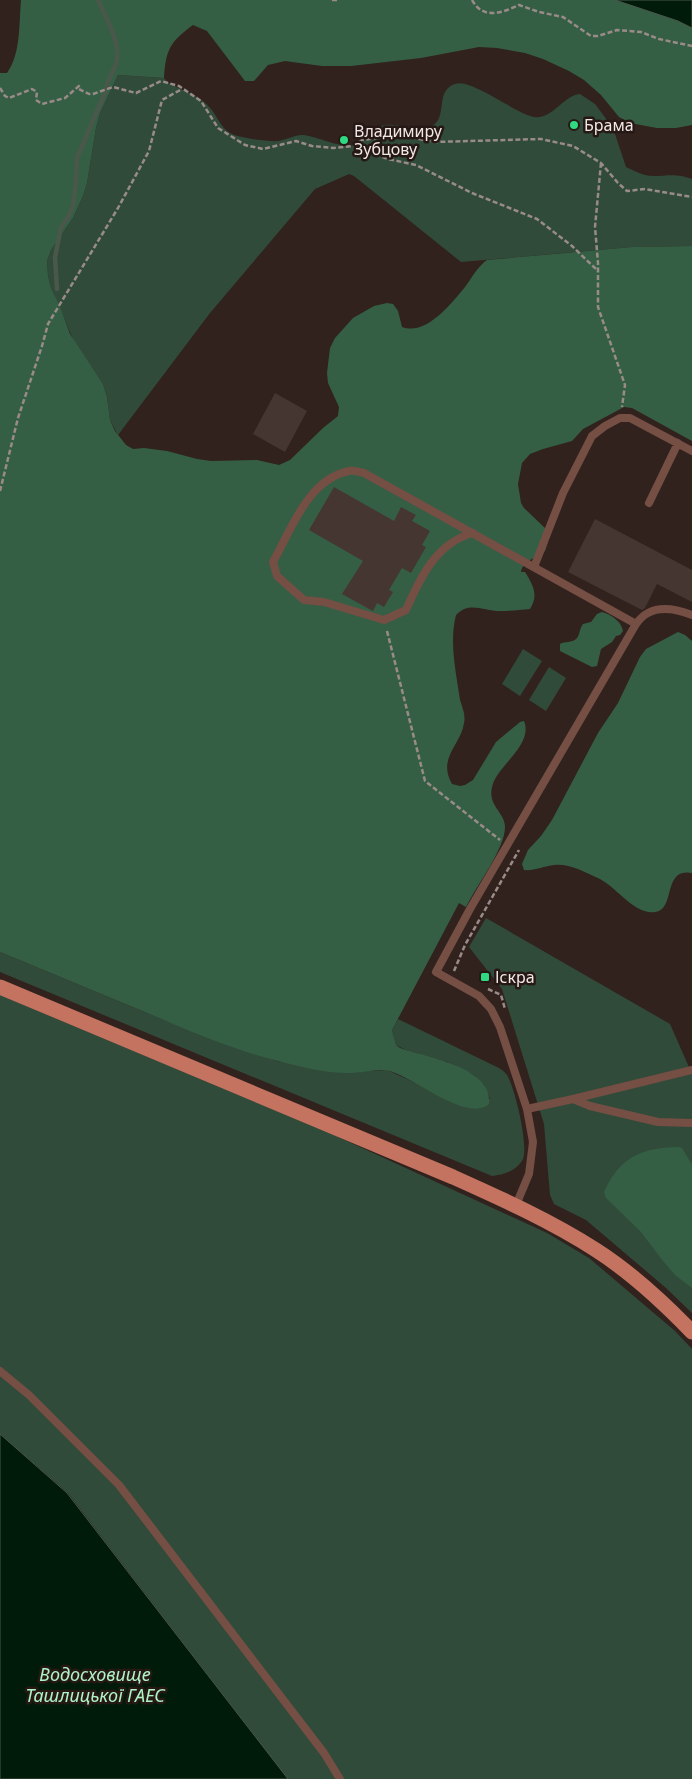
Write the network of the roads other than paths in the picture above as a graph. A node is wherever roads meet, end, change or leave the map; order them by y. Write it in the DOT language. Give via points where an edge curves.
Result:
graph roads {
  1 [pos="678,443"];
  2 [pos="692,450"];
  3 [pos="649,503"];
  4 [pos="473,533"];
  5 [pos="534,567"];
  6 [pos="692,615"];
  7 [pos="636,624"];
  8 [pos="0,987"];
  9 [pos="692,1070"];
  10 [pos="573,1099"];
  11 [pos="527,1108"];
  12 [pos="692,1123"];
  13 [pos="516,1206"];
  14 [pos="692,1332"];
  15 [pos="0,1371"];
  16 [pos="340,1779"];
  1 -- 2 [label="lane"];
  1 -- 3 [label="lane"];
  1 -- 5 [label="lane" via="630,418 620,418 592,436 563,493"];
  4 -- 4 [label="lane" via="364,473 350,471 329,478 314,492 273,562 278,576 304,600 324,602 384,620 406,610 418,582 438,553 462,536"];
  4 -- 5 [label="lane"];
  5 -- 7 [label="lane"];
  6 -- 7 [label="lane" via="678,610 648,612"];
  7 -- 11 [label="lane" via="436,972 480,996 492,1009"];
  8 -- 13 [label="main road"];
  9 -- 10 [label="lane"];
  10 -- 11 [label="lane"];
  10 -- 12 [label="lane" via="658,1122"];
  11 -- 13 [label="lane" via="532,1142 529,1174"];
  13 -- 14 [label="main road" via="580,1240 613,1262 651,1292"];
  15 -- 16 [label="lane" via="29,1395 118,1485 324,1753"];
}
